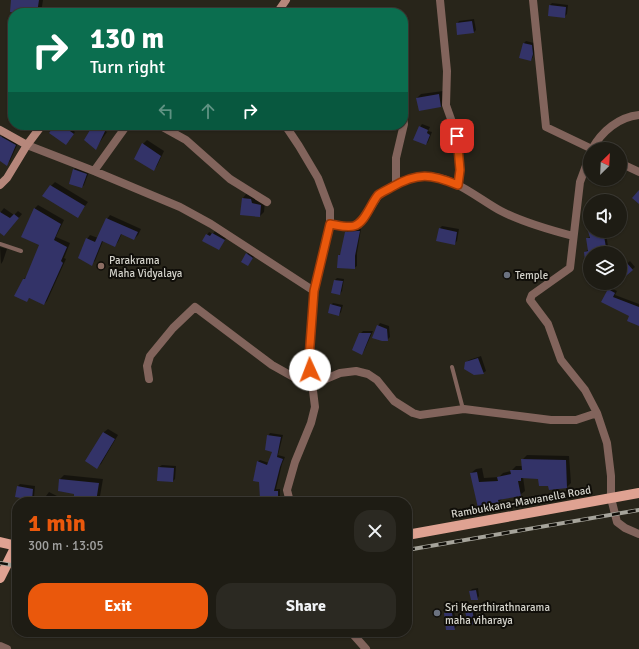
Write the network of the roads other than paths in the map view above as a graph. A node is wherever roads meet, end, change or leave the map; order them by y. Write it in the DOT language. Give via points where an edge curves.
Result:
graph roads {
  1 [pos="440,0"];
  2 [pos="533,0"];
  3 [pos="639,115"];
  4 [pos="0,130"];
  5 [pos="38,130"];
  6 [pos="123,130"];
  7 [pos="168,130"];
  8 [pos="289,130"];
  9 [pos="403,130"];
  10 [pos="596,142"];
  11 [pos="27,145"];
  12 [pos="583,145"];
  13 [pos="627,166"];
  14 [pos="94,171"];
  15 [pos="639,172"];
  16 [pos="583,174"];
  17 [pos="0,185"];
  18 [pos="396,185"];
  19 [pos="458,185"];
  20 [pos="267,202"];
  21 [pos="330,224"];
  22 [pos="573,236"];
  23 [pos="0,244"];
  24 [pos="21,251"];
  25 [pos="314,291"];
  26 [pos="452,367"];
  27 [pos="149,379"];
  28 [pos="311,381"];
  29 [pos="464,409"];
  30 [pos="597,413"];
  31 [pos="639,493"];
  32 [pos="289,497"];
  33 [pos="611,498"];
  34 [pos="412,534"];
  35 [pos="639,534"];
  36 [pos="0,542"];
  37 [pos="0,545"];
  38 [pos="12,545"];
  39 [pos="12,546"];
  40 [pos="12,555"];
  41 [pos="0,578"];
  42 [pos="355,637"];
  43 [pos="0,646"];
  44 [pos="6,649"];
  45 [pos="366,649"];
  1 -- 19 [label="street" via="447,71 446,105 457,136 460,170"];
  2 -- 12 [label="street" via="546,127"];
  3 -- 10 [label="street" via="616,122"];
  4 -- 11 [label="street"];
  5 -- 11 [label="street"];
  6 -- 14 [label="street"];
  7 -- 20 [label="street" via="186,140 230,179"];
  8 -- 21 [label="street" via="318,178 330,210"];
  9 -- 18 [label="street" via="396,158"];
  11 -- 14 [label="street"];
  11 -- 17 [label="street"];
  13 -- 15 [label="street"];
  14 -- 25 [label="street" via="180,207"];
  16 -- 22 [label="street"];
  18 -- 19 [label="street" via="413,177 424,176 440,177"];
  18 -- 21 [label="street" via="379,194 355,226"];
  19 -- 22 [label="street" via="502,211"];
  21 -- 25 [label="street"];
  22 -- 30 [label="street" via="570,268 532,295 530,300 548,324 561,360 585,390"];
  23 -- 24 [label="lane"];
  25 -- 28 [label="street" via="309,358"];
  26 -- 29 [label="lane"];
  27 -- 28 [label="street" via="147,366 150,356 195,307 272,366 297,379"];
  28 -- 29 [label="street" via="321,381 340,373 356,371 377,380 394,401 413,413 420,415"];
  28 -- 32 [label="street" via="315,407 295,462 287,490"];
  29 -- 30 [label="street" via="551,420 576,420"];
  30 -- 33 [label="street" via="607,443"];
  31 -- 33 [label="main road, Rambukkana-Mawanella Road"];
  33 -- 34 [label="main road, Rambukkana-Mawanella Road"];
  33 -- 35 [label="street" via="617,522"];
  36 -- 38 [label="main road"];
  37 -- 39 [label="main road"];
  40 -- 41 [label="main road"];
  42 -- 45 [label="street"];
  43 -- 44 [label="street"];
}
